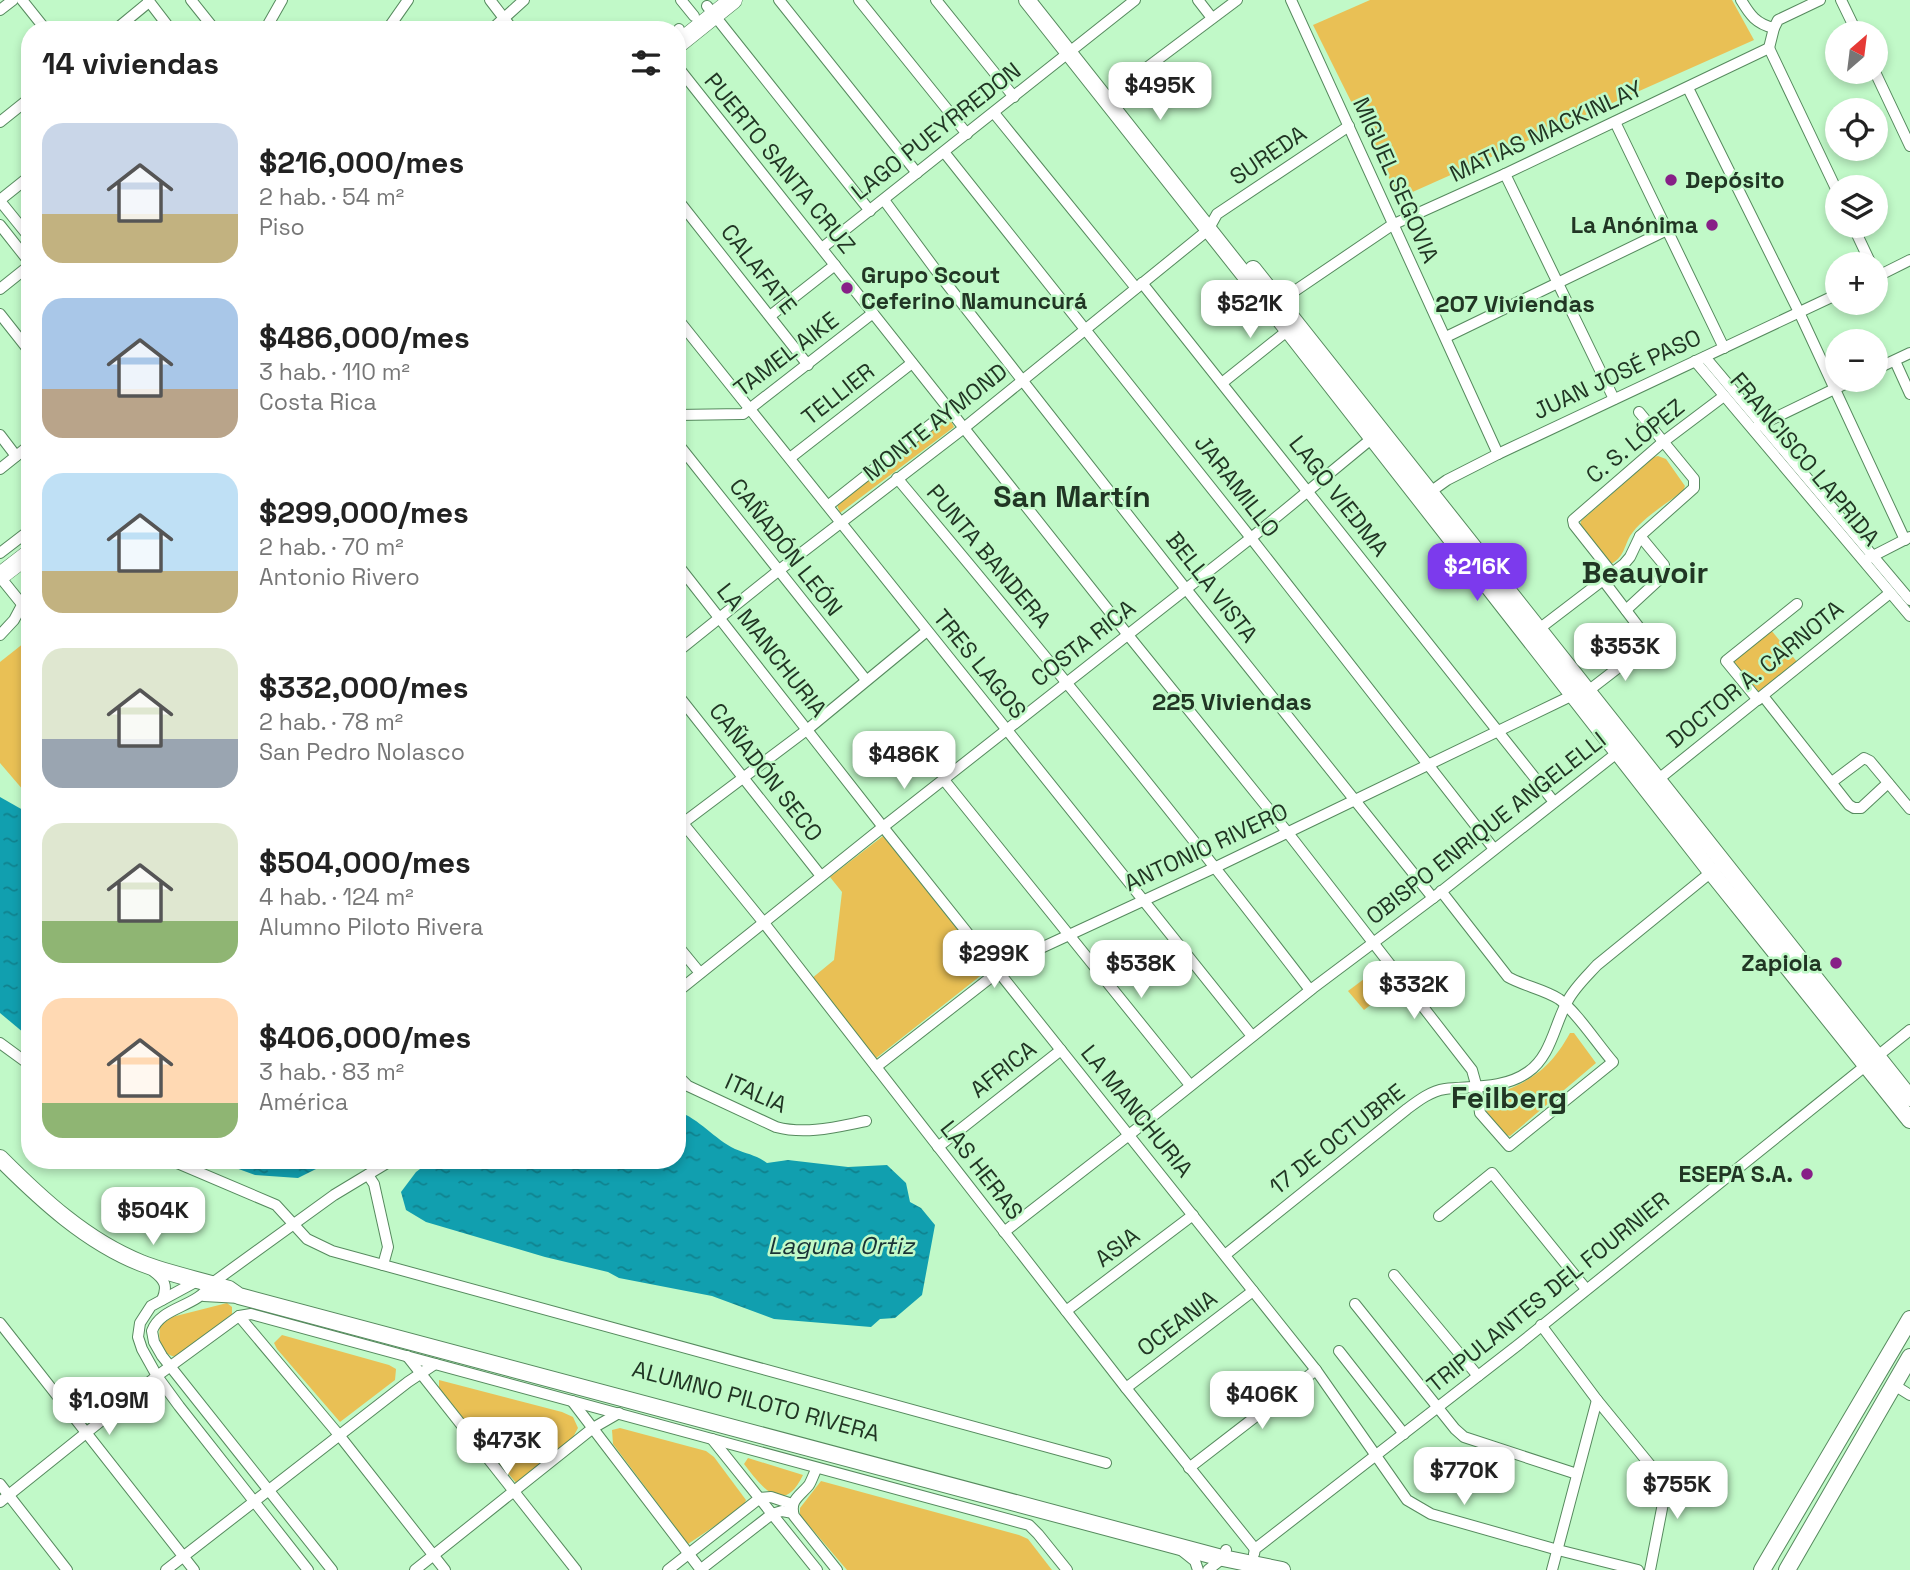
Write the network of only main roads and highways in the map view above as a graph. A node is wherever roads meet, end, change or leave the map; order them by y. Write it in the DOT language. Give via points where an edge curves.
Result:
graph roads {
  1 [pos="733,0"];
  2 [pos="1027,0"];
  3 [pos="1040,0"];
  4 [pos="707,9"];
  5 [pos="686,27"];
  6 [pos="1073,50"];
  7 [pos="1211,225"];
  8 [pos="21,560"];
  9 [pos="0,577"];
  10 [pos="1872,1061"];
  11 [pos="1910,1098"];
  12 [pos="1910,1120"];
  13 [pos="0,1158"];
  14 [pos="229,1289"];
  15 [pos="1910,1319"];
  16 [pos="1910,1357"];
  17 [pos="1241,1558"];
  18 [pos="1276,1568"];
  19 [pos="1762,1570"];
  20 [pos="1787,1570"];
  1 -- 4 [label="highway"];
  2 -- 6 [label="main road"];
  3 -- 6 [label="main road"];
  4 -- 5 [label="highway"];
  6 -- 7 [label="main road"];
  6 -- 7 [label="main road" via="1113,93"];
  7 -- 10 [label="main road"];
  8 -- 9 [label="highway"];
  10 -- 11 [label="main road"];
  10 -- 12 [label="main road"];
  13 -- 14 [label="main road, ALUMNO PILOTO RIVERA" via="96,1239 142,1263 205,1286"];
  14 -- 17 [label="main road, ALUMNO PILOTO RIVERA" via="239,1296 1175,1546"];
  14 -- 17 [label="main road, ALUMNO PILOTO RIVERA" via="267,1294"];
  15 -- 19 [label="main road"];
  16 -- 20 [label="main road"];
  17 -- 18 [label="main road, ALUMNO PILOTO RIVERA"];
}
